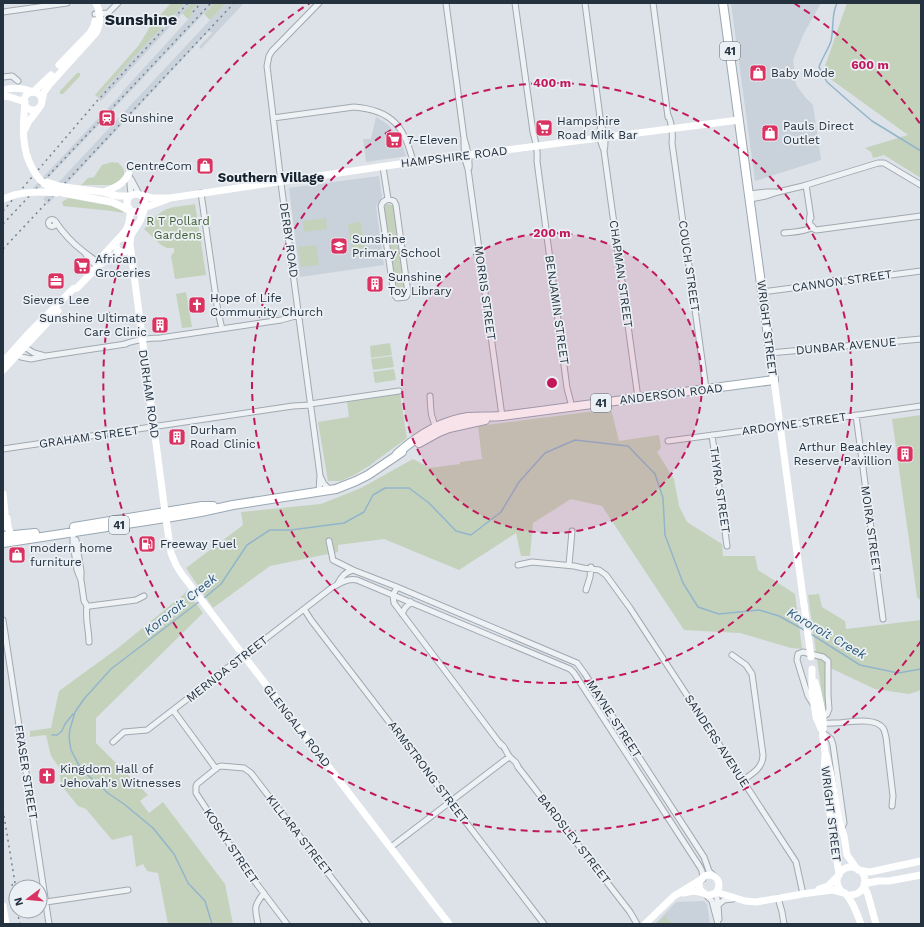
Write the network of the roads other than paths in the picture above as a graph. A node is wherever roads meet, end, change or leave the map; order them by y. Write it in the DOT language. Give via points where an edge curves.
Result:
graph roads {
  1 [pos="67,3"];
  2 [pos="95,3"];
  3 [pos="118,3"];
  4 [pos="319,3"];
  5 [pos="446,3"];
  6 [pos="515,3"];
  7 [pos="584,3"];
  8 [pos="653,3"];
  9 [pos="723,3"];
  10 [pos="3,12"];
  11 [pos="97,14"];
  12 [pos="69,58"];
  13 [pos="3,77"];
  14 [pos="18,81"];
  15 [pos="3,90"];
  16 [pos="33,92"];
  17 [pos="3,96"];
  18 [pos="25,103"];
  19 [pos="41,103"];
  20 [pos="273,118"];
  21 [pos="739,120"];
  22 [pos="670,129"];
  23 [pos="23,133"];
  24 [pos="602,138"];
  25 [pos="535,147"];
  26 [pos="467,155"];
  27 [pos="413,162"];
  28 [pos="383,167"];
  29 [pos="129,173"];
  30 [pos="39,179"];
  31 [pos="281,182"];
  32 [pos="804,185"];
  33 [pos="921,185"];
  34 [pos="104,192"];
  35 [pos="63,193"];
  36 [pos="201,193"];
  37 [pos="135,195"];
  38 [pos="750,197"];
  39 [pos="170,198"];
  40 [pos="3,199"];
  41 [pos="388,199"];
  42 [pos="144,209"];
  43 [pos="130,210"];
  44 [pos="921,216"];
  45 [pos="813,227"];
  46 [pos="784,233"];
  47 [pos="64,234"];
  48 [pos="118,239"];
  49 [pos="130,243"];
  50 [pos="121,252"];
  51 [pos="98,265"];
  52 [pos="921,271"];
  53 [pos="134,276"];
  54 [pos="762,292"];
  55 [pos="299,317"];
  56 [pos="220,330"];
  57 [pos="921,339"];
  58 [pos="142,341"];
  59 [pos="23,345"];
  60 [pos="16,353"];
  61 [pos="770,353"];
  62 [pos="46,356"];
  63 [pos="3,362"];
  64 [pos="3,370"];
  65 [pos="774,380"];
  66 [pos="706,389"];
  67 [pos="399,391"];
  68 [pos="430,396"];
  69 [pos="638,398"];
  70 [pos="310,404"];
  71 [pos="921,406"];
  72 [pos="570,407"];
  73 [pos="856,415"];
  74 [pos="499,416"];
  75 [pos="780,426"];
  76 [pos="153,427"];
  77 [pos="437,429"];
  78 [pos="712,435"];
  79 [pos="668,440"];
  80 [pos="3,449"];
  81 [pos="320,476"];
  82 [pos="330,490"];
  83 [pos="319,492"];
  84 [pos="3,494"];
  85 [pos="5,508"];
  86 [pos="165,515"];
  87 [pos="3,526"];
  88 [pos="73,530"];
  89 [pos="572,531"];
  90 [pos="13,535"];
  91 [pos="3,536"];
  92 [pos="329,541"];
  93 [pos="3,543"];
  94 [pos="727,546"];
  95 [pos="518,564"];
  96 [pos="572,566"];
  97 [pos="591,567"];
  98 [pos="353,570"];
  99 [pos="369,576"];
  100 [pos="337,584"];
  101 [pos="366,584"];
  102 [pos="397,587"];
  103 [pos="586,590"];
  104 [pos="393,595"];
  105 [pos="144,596"];
  106 [pos="411,602"];
  107 [pos="88,606"];
  108 [pos="303,610"];
  109 [pos="402,614"];
  110 [pos="465,616"];
  111 [pos="883,619"];
  112 [pos="3,620"];
  113 [pos="460,624"];
  114 [pos="89,642"];
  115 [pos="732,655"];
  116 [pos="244,656"];
  117 [pos="812,669"];
  118 [pos="814,706"];
  119 [pos="173,710"];
  120 [pos="822,716"];
  121 [pos="822,727"];
  122 [pos="113,742"];
  123 [pos="825,752"];
  124 [pos="508,757"];
  125 [pos="217,768"];
  126 [pos="743,780"];
  127 [pos="450,802"];
  128 [pos="892,806"];
  129 [pos="841,829"];
  130 [pos="391,847"];
  131 [pos="921,862"];
  132 [pos="858,869"];
  133 [pos="921,875"];
  134 [pos="838,876"];
  135 [pos="42,879"];
  136 [pos="702,879"];
  137 [pos="717,880"];
  138 [pos="864,885"];
  139 [pos="128,890"];
  140 [pos="716,892"];
  141 [pos="804,893"];
  142 [pos="845,893"];
  143 [pos="676,894"];
  144 [pos="704,894"];
  145 [pos="265,895"];
  146 [pos="780,898"];
  147 [pos="740,899"];
  148 [pos="48,902"];
  149 [pos="718,905"];
  150 [pos="3,906"];
  151 [pos="630,912"];
  152 [pos="6,924"];
  153 [pos="258,924"];
  154 [pos="287,924"];
  155 [pos="367,924"];
  156 [pos="449,924"];
  157 [pos="544,924"];
  158 [pos="637,924"];
  159 [pos="642,924"];
  160 [pos="645,924"];
  161 [pos="718,924"];
  162 [pos="784,924"];
  163 [pos="861,924"];
  164 [pos="876,924"];
  1 -- 10 [label="street"];
  2 -- 11 [label="street"];
  3 -- 11 [label="street" via="108,13"];
  4 -- 20 [label="street, DERBY ROAD" via="272,51 267,60"];
  5 -- 26 [label="street, MORRIS STREET"];
  6 -- 25 [label="street, BENJAMIN STREET" via="532,140"];
  7 -- 24 [label="street, CHAPMAN STREET"];
  8 -- 22 [label="street, COUCH STREET"];
  9 -- 21 [label="main road, WRIGHT STREET / 41"];
  11 -- 12 [label="street" via="99,25 94,36"];
  12 -- 16 [label="street"];
  12 -- 19 [label="street" via="49,84"];
  13 -- 14 [label="street" via="12,76"];
  15 -- 16 [label="street" via="17,88"];
  16 -- 18 [label="street" via="26,95"];
  16 -- 19 [label="street" via="39,95"];
  17 -- 18 [label="street"];
  18 -- 19 [label="street" via="32,109"];
  18 -- 23 [label="street"];
  19 -- 23 [label="street"];
  20 -- 27 [label="street" via="354,107 372,109 384,114 396,124 406,138"];
  20 -- 31 [label="street, DERBY ROAD"];
  21 -- 22 [label="street, HAMPSHIRE ROAD"];
  21 -- 38 [label="main road, WRIGHT STREET / 41"];
  22 -- 24 [label="street, HAMPSHIRE ROAD"];
  22 -- 66 [label="street, COUCH STREET"];
  23 -- 30 [label="street, bridge" via="27,156"];
  24 -- 25 [label="street, HAMPSHIRE ROAD"];
  24 -- 69 [label="street, CHAPMAN STREET"];
  25 -- 26 [label="street, HAMPSHIRE ROAD"];
  25 -- 72 [label="street, BENJAMIN STREET"];
  26 -- 27 [label="street, HAMPSHIRE ROAD"];
  26 -- 74 [label="street, MORRIS STREET" via="470,162 468,169"];
  27 -- 28 [label="street, HAMPSHIRE ROAD"];
  28 -- 31 [label="street, HAMPSHIRE ROAD"];
  28 -- 41 [label="street"];
  29 -- 34 [label="street" via="121,184"];
  29 -- 37 [label="street" via="130,186"];
  30 -- 34 [label="street, HAMPSHIRE ROAD, bridge" via="56,186"];
  30 -- 35 [label="street, bridge" via="51,189"];
  31 -- 36 [label="street, HAMPSHIRE ROAD"];
  31 -- 55 [label="street, DERBY ROAD"];
  32 -- 33 [label="street" via="878,163 884,163"];
  32 -- 38 [label="street"];
  32 -- 45 [label="street"];
  34 -- 37 [label="street, HAMPSHIRE ROAD" via="118,196"];
  35 -- 40 [label="street, bridge" via="32,192"];
  35 -- 43 [label="street" via="112,202"];
  36 -- 39 [label="street, HAMPSHIRE ROAD"];
  36 -- 56 [label="street"];
  37 -- 39 [label="street, HAMPSHIRE ROAD"];
  37 -- 42 [label="street" via="144,197"];
  37 -- 43 [label="street" via="128,200"];
  38 -- 54 [label="main road, WRIGHT STREET / 41"];
  39 -- 42 [label="street, HAMPSHIRE ROAD"];
  41 -- 41 [label="street" via="396,205 408,293 406,297 397,298 394,294 381,206"];
  42 -- 43 [label="street" via="138,213"];
  42 -- 49 [label="street" via="139,223 130,235"];
  43 -- 48 [label="street" via="130,224"];
  44 -- 45 [label="street" via="822,229"];
  45 -- 46 [label="street"];
  47 -- 47 [label="street" via="55,221 55,226 50,227"];
  47 -- 51 [label="street"];
  48 -- 49 [label="street" via="126,238"];
  48 -- 50 [label="street" via="115,246"];
  48 -- 51 [label="street" via="100,259"];
  49 -- 50 [label="street" via="128,250"];
  49 -- 53 [label="street, DURHAM ROAD"];
  50 -- 51 [label="street"];
  50 -- 53 [label="street, DURHAM ROAD"];
  51 -- 59 [label="street" via="76,292"];
  52 -- 54 [label="street, CANNON STREET"];
  53 -- 58 [label="street, DURHAM ROAD"];
  54 -- 61 [label="main road, WRIGHT STREET / 41"];
  55 -- 56 [label="street" via="289,321 281,320"];
  55 -- 70 [label="street, DERBY ROAD"];
  56 -- 58 [label="street"];
  57 -- 61 [label="street, DUNBAR AVENUE"];
  58 -- 62 [label="street"];
  58 -- 76 [label="street, DURHAM ROAD"];
  59 -- 60 [label="street"];
  59 -- 62 [label="street" via="30,352"];
  60 -- 62 [label="street" via="31,360"];
  60 -- 63 [label="street"];
  60 -- 64 [label="street"];
  61 -- 65 [label="main road, WRIGHT STREET / 41"];
  65 -- 66 [label="main road, ANDERSON ROAD / 41"];
  65 -- 75 [label="street, WRIGHT STREET"];
  66 -- 69 [label="main road, ANDERSON ROAD / 41"];
  67 -- 70 [label="street, GRAHAM STREET"];
  68 -- 77 [label="street" via="432,420"];
  69 -- 72 [label="main road, ANDERSON ROAD / 41"];
  70 -- 76 [label="street, GRAHAM STREET"];
  70 -- 81 [label="street, DERBY ROAD"];
  71 -- 73 [label="street, ARDOYNE STREET"];
  72 -- 74 [label="main road, ANDERSON ROAD / 41"];
  73 -- 75 [label="street, ARDOYNE STREET"];
  73 -- 111 [label="street, MOIRA STREET"];
  74 -- 77 [label="main road, ANDERSON ROAD / 41" via="445,422"];
  75 -- 78 [label="street, ARDOYNE STREET"];
  75 -- 117 [label="street, WRIGHT STREET, bridge"];
  76 -- 80 [label="street, GRAHAM STREET"];
  76 -- 86 [label="street, DURHAM ROAD"];
  77 -- 82 [label="main road, ANDERSON ROAD / 41" via="368,475 341,488"];
  78 -- 79 [label="street, ARDOYNE STREET"];
  78 -- 94 [label="street, THYRA STREET"];
  81 -- 82 [label="street, DERBY ROAD"];
  81 -- 83 [label="street, DERBY ROAD"];
  82 -- 83 [label="main road, ANDERSON ROAD / 41"];
  83 -- 86 [label="main road, ANDERSON ROAD / 41" via="201,512"];
  84 -- 85 [label="street"];
  85 -- 87 [label="street"];
  85 -- 90 [label="street" via="9,531"];
  86 -- 88 [label="main road, ANDERSON ROAD / 41"];
  86 -- 116 [label="street, GLENGALA ROAD" via="176,564 188,584"];
  88 -- 90 [label="main road, ANDERSON ROAD / 41"];
  88 -- 93 [label="main road, ANDERSON ROAD / 41"];
  88 -- 107 [label="street" via="77,570 84,601"];
  89 -- 96 [label="street"];
  90 -- 91 [label="main road, ANDERSON ROAD / 41"];
  92 -- 98 [label="street, MAYNE STREET" via="333,560"];
  95 -- 96 [label="street, SANDERS AVENUE" via="532,562"];
  96 -- 97 [label="street, SANDERS AVENUE"];
  97 -- 103 [label="street"];
  97 -- 126 [label="street, SANDERS AVENUE" via="599,567 608,572"];
  98 -- 99 [label="street, MAYNE STREET"];
  98 -- 100 [label="street" via="347,571"];
  99 -- 101 [label="street"];
  99 -- 102 [label="street, MAYNE STREET"];
  100 -- 101 [label="street, MAYNE STREET" via="352,579"];
  100 -- 108 [label="street, MERNDA STREET"];
  101 -- 104 [label="street, MAYNE STREET"];
  102 -- 104 [label="street"];
  102 -- 110 [label="street, MAYNE STREET"];
  104 -- 106 [label="street, MAYNE STREET"];
  104 -- 109 [label="street, BARDSLEY STREET" via="394,603"];
  105 -- 107 [label="street" via="136,600"];
  106 -- 109 [label="street"];
  106 -- 113 [label="street, MAYNE STREET"];
  107 -- 114 [label="street" via="86,616"];
  108 -- 116 [label="street, MERNDA STREET"];
  108 -- 127 [label="street, ARMSTRONG STREET"];
  109 -- 124 [label="street, BARDSLEY STREET" via="506,750"];
  110 -- 113 [label="street"];
  110 -- 137 [label="street, MAYNE STREET" via="577,663"];
  112 -- 135 [label="street, FRASER STREET"];
  113 -- 136 [label="street, MAYNE STREET" via="570,669 574,673 700,867"];
  115 -- 126 [label="street" via="746,665 752,674 764,755 759,769"];
  116 -- 119 [label="street, MERNDA STREET"];
  116 -- 130 [label="street, GLENGALA ROAD"];
  117 -- 118 [label="street, WRIGHT STREET"];
  117 -- 120 [label="street, WRIGHT STREET"];
  118 -- 120 [label="street"];
  118 -- 120 [label="street, WRIGHT STREET" via="808,696 797,659 798,654 802,652 824,657 828,662 829,709 827,714"];
  118 -- 121 [label="street, WRIGHT STREET" via="816,717"];
  119 -- 122 [label="street, MERNDA STREET" via="147,730 124,732"];
  119 -- 125 [label="street"];
  120 -- 121 [label="street, WRIGHT STREET"];
  121 -- 123 [label="street, WRIGHT STREET"];
  121 -- 128 [label="street" via="859,720 875,723 883,728 894,796"];
  121 -- 129 [label="street, WRIGHT STREET" via="833,744 844,823"];
  123 -- 129 [label="street, WRIGHT STREET" via="831,771"];
  123 -- 134 [label="street, WRIGHT STREET" via="824,772"];
  124 -- 127 [label="street"];
  124 -- 151 [label="street, BARDSLEY STREET" via="515,760"];
  125 -- 145 [label="street, KOSKY STREET" via="197,784 196,792"];
  125 -- 155 [label="street, KILLARA STREET" via="244,768 251,773"];
  126 -- 141 [label="street, SANDERS AVENUE" via="796,862"];
  127 -- 130 [label="street"];
  127 -- 157 [label="street, ARMSTRONG STREET"];
  129 -- 132 [label="street, WRIGHT STREET" via="847,856"];
  130 -- 156 [label="street, GLENGALA ROAD"];
  131 -- 132 [label="street" via="871,872"];
  132 -- 134 [label="street" via="847,868"];
  132 -- 138 [label="street" via="863,875"];
  133 -- 138 [label="street"];
  134 -- 141 [label="street" via="828,886"];
  134 -- 142 [label="street" via="840,890"];
  136 -- 137 [label="street" via="712,876"];
  136 -- 143 [label="street"];
  136 -- 144 [label="street" via="700,887"];
  137 -- 140 [label="street" via="719,887"];
  137 -- 147 [label="street"];
  138 -- 142 [label="street" via="856,894"];
  138 -- 164 [label="street"];
  139 -- 148 [label="street"];
  140 -- 144 [label="street" via="711,895"];
  140 -- 147 [label="street"];
  140 -- 149 [label="street"];
  141 -- 142 [label="street" via="833,890"];
  141 -- 146 [label="street"];
  142 -- 163 [label="street" via="853,903"];
  143 -- 144 [label="street" via="694,891"];
  143 -- 160 [label="street"];
  144 -- 161 [label="street" via="712,901"];
  145 -- 153 [label="street" via="256,905"];
  145 -- 154 [label="street, KOSKY STREET"];
  146 -- 147 [label="street" via="756,902"];
  146 -- 162 [label="street"];
  147 -- 149 [label="street" via="725,899"];
  149 -- 161 [label="street"];
  150 -- 152 [label="street"];
  151 -- 158 [label="street, BARDSLEY STREET"];
  151 -- 159 [label="street, BARDSLEY STREET"];
}
